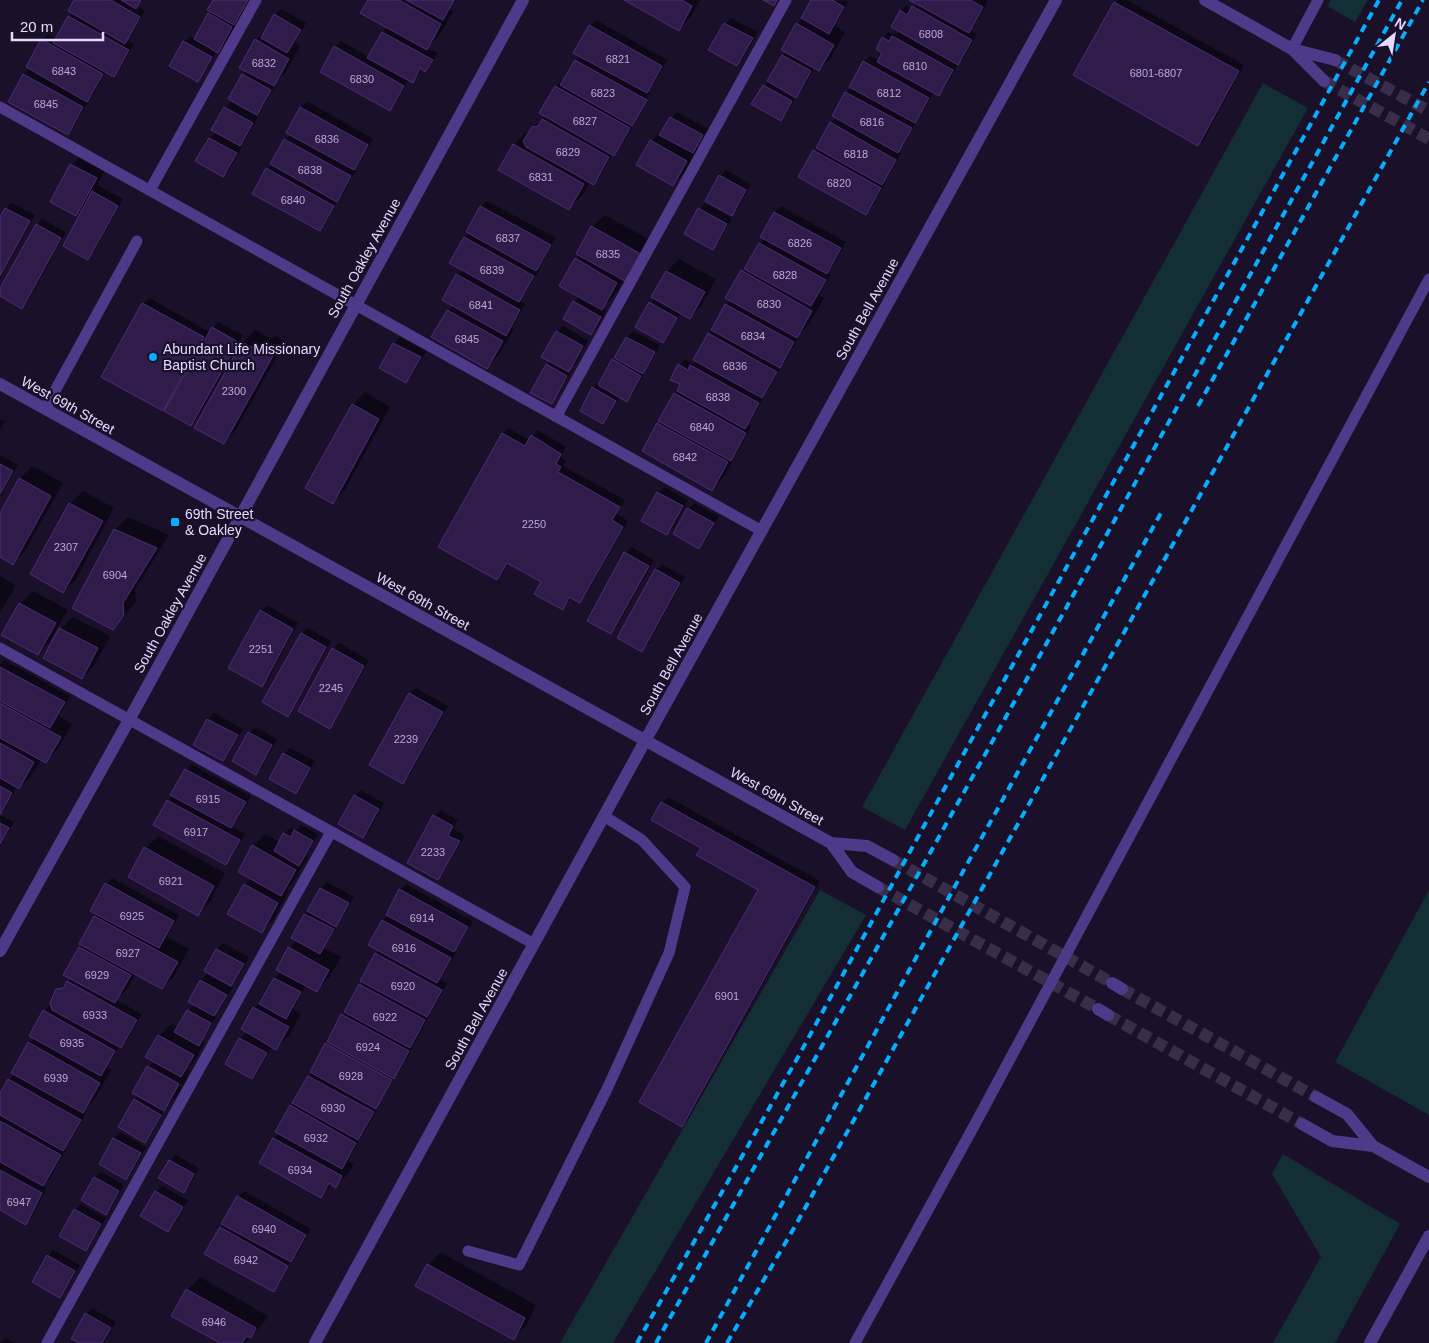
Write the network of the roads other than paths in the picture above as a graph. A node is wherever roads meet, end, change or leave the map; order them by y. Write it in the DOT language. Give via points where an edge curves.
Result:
graph roads {
  1 [pos="256,0"];
  2 [pos="523,0"];
  3 [pos="786,0"];
  4 [pos="1056,0"];
  5 [pos="1205,0"];
  6 [pos="1318,0"];
  7 [pos="1292,49"];
  8 [pos="1335,60"];
  9 [pos="1324,81"];
  10 [pos="0,107"];
  11 [pos="150,190"];
  12 [pos="137,242"];
  13 [pos="1429,280"];
  14 [pos="355,305"];
  15 [pos="0,384"];
  16 [pos="45,409"];
  17 [pos="556,417"];
  18 [pos="240,517"];
  19 [pos="762,531"];
  20 [pos="0,648"];
  21 [pos="129,720"];
  22 [pos="646,741"];
  23 [pos="604,816"];
  24 [pos="331,832"];
  25 [pos="831,843"];
  26 [pos="892,860"];
  27 [pos="878,887"];
  28 [pos="534,944"];
  29 [pos="0,951"];
  30 [pos="1316,1097"];
  31 [pos="1302,1124"];
  32 [pos="1374,1146"];
  33 [pos="1429,1177"];
  34 [pos="1429,1236"];
  35 [pos="468,1251"];
  36 [pos="47,1343"];
  37 [pos="315,1343"];
  38 [pos="855,1343"];
  39 [pos="1370,1343"];
  1 -- 11 [label="lane"];
  2 -- 14 [label="street, South Oakley Avenue"];
  3 -- 17 [label="lane"];
  4 -- 19 [label="street, South Bell Avenue"];
  5 -- 7 [label="street"];
  6 -- 7 [label="lane"];
  7 -- 8 [label="street"];
  7 -- 9 [label="street"];
  10 -- 11 [label="lane"];
  11 -- 14 [label="lane"];
  12 -- 16 [label="lane"];
  13 -- 38 [label="lane"];
  14 -- 17 [label="lane"];
  14 -- 18 [label="street, South Oakley Avenue"];
  15 -- 16 [label="street, West 69th Street"];
  16 -- 18 [label="street, West 69th Street"];
  17 -- 19 [label="lane"];
  18 -- 21 [label="street, South Oakley Avenue"];
  18 -- 22 [label="street, West 69th Street"];
  19 -- 22 [label="street, South Bell Avenue"];
  20 -- 21 [label="lane"];
  21 -- 24 [label="lane"];
  21 -- 29 [label="street, South Oakley Avenue"];
  22 -- 23 [label="street, South Bell Avenue"];
  22 -- 25 [label="street, West 69th Street"];
  23 -- 28 [label="street, South Bell Avenue"];
  23 -- 35 [label="lane" via="642,840 685,887 669,953 607,1089 519,1266"];
  24 -- 28 [label="lane"];
  24 -- 36 [label="lane"];
  25 -- 26 [label="street, West 69th Street" via="866,846"];
  25 -- 27 [label="street, West 69th Street" via="852,872"];
  28 -- 37 [label="street, South Bell Avenue"];
  30 -- 32 [label="street" via="1347,1114"];
  31 -- 32 [label="street" via="1332,1141"];
  32 -- 33 [label="street"];
  34 -- 39 [label="street"];
}
